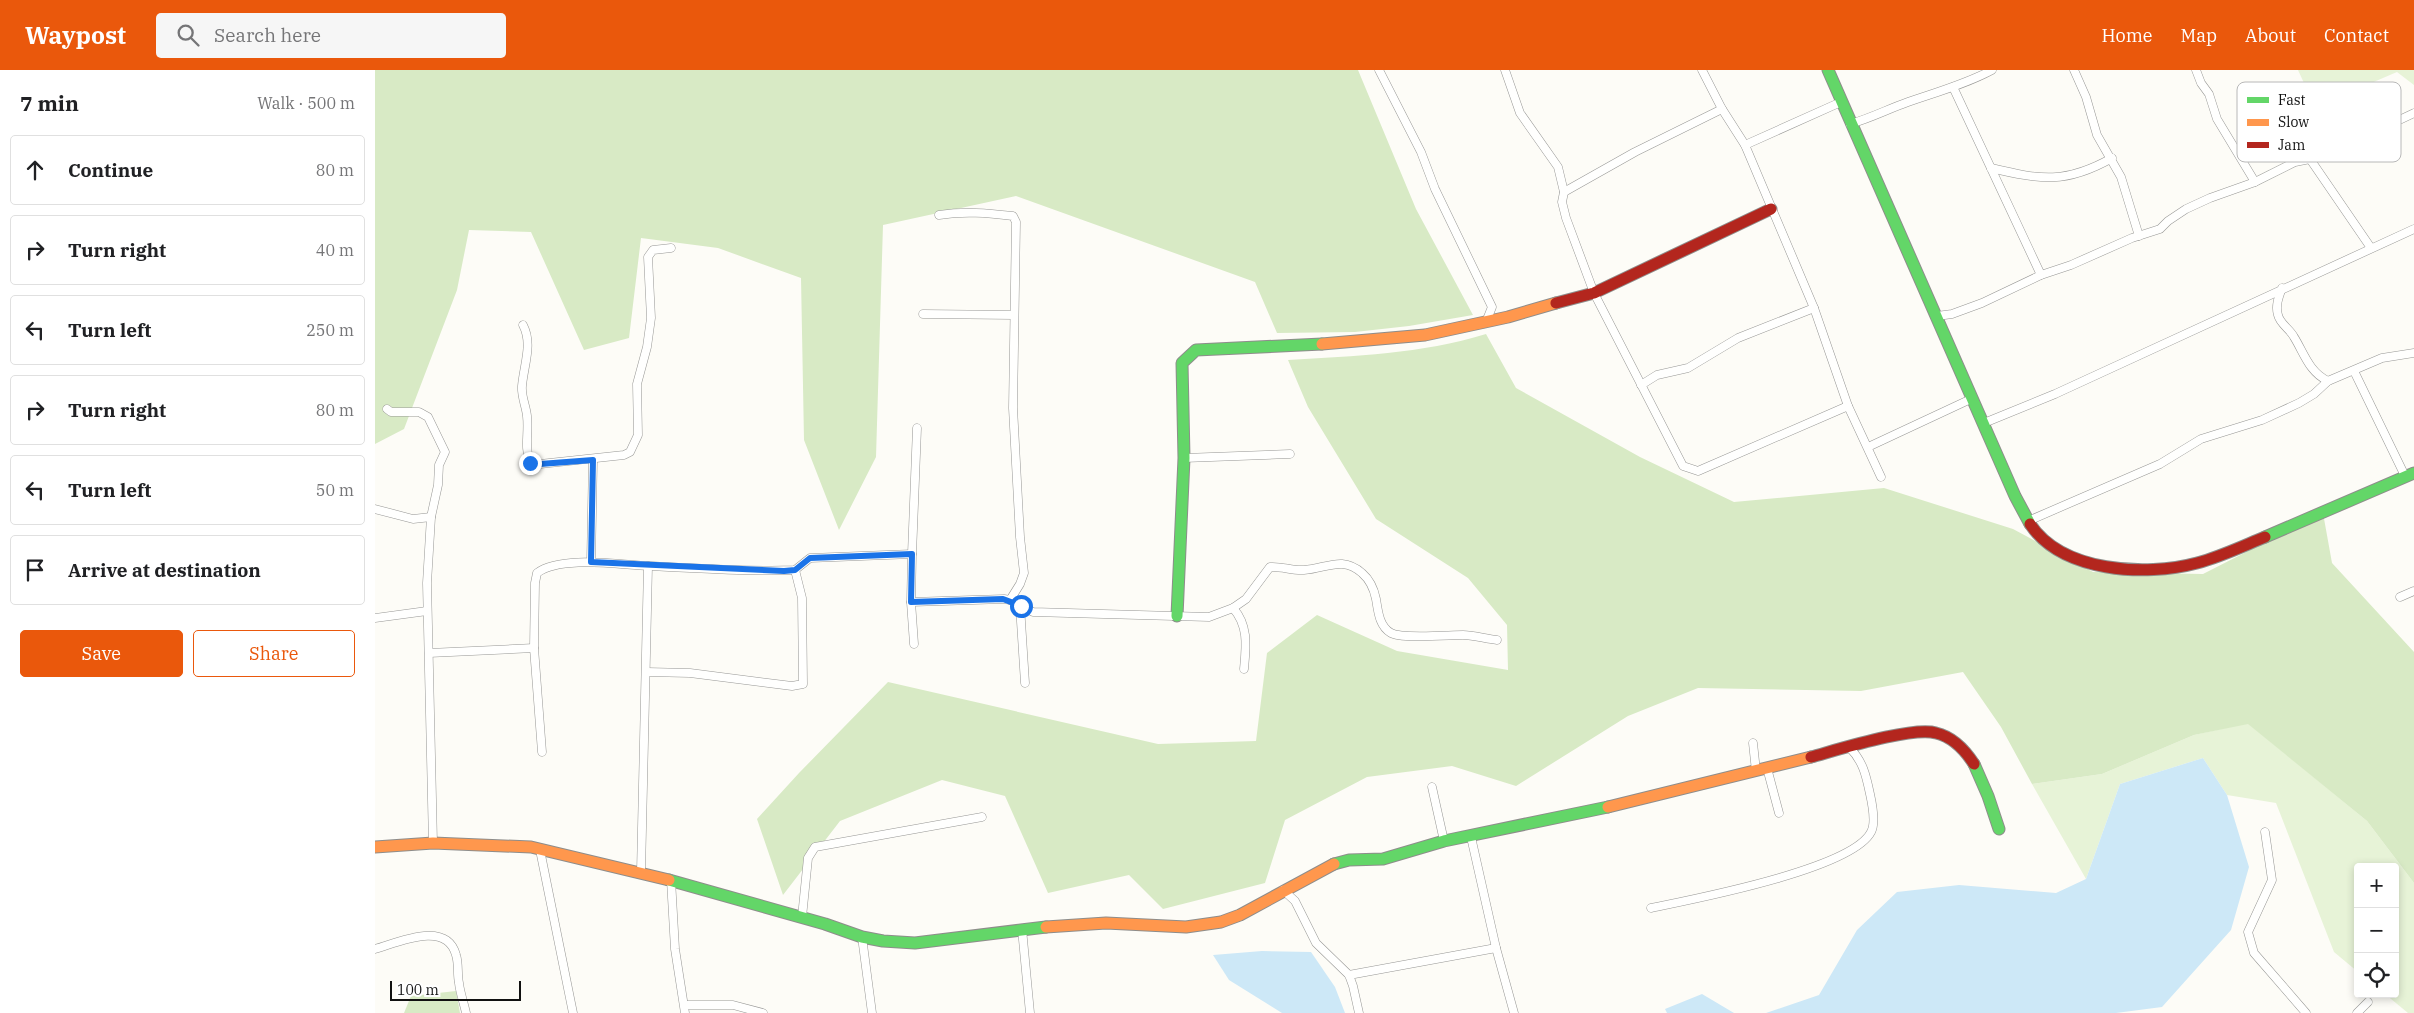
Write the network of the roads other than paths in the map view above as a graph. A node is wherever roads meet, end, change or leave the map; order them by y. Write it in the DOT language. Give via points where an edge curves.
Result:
graph roads {
  1 [pos="1379,70"];
  2 [pos="1505,70"];
  3 [pos="1702,70"];
  4 [pos="1828,70"];
  5 [pos="1992,70"];
  6 [pos="2074,70"];
  7 [pos="2196,70"];
  8 [pos="1953,87"];
  9 [pos="1841,102"];
  10 [pos="1722,109"];
  11 [pos="2414,113"];
  12 [pos="2401,119"];
  13 [pos="1850,124"];
  14 [pos="1745,145"];
  15 [pos="2237,152"];
  16 [pos="2112,158"];
  17 [pos="2243,162"];
  18 [pos="2295,162"];
  19 [pos="2312,162"];
  20 [pos="1991,168"];
  21 [pos="2255,182"];
  22 [pos="1564,192"];
  23 [pos="1771,209"];
  24 [pos="939,215"];
  25 [pos="2414,229"];
  26 [pos="2139,236"];
  27 [pos="671,248"];
  28 [pos="2371,248"];
  29 [pos="2041,275"];
  30 [pos="2282,288"];
  31 [pos="1594,293"];
  32 [pos="1813,308"];
  33 [pos="923,314"];
  34 [pos="1014,315"];
  35 [pos="1937,316"];
  36 [pos="1486,322"];
  37 [pos="523,325"];
  38 [pos="2414,353"];
  39 [pos="2354,371"];
  40 [pos="2328,381"];
  41 [pos="1641,385"];
  42 [pos="1973,398"];
  43 [pos="1848,406"];
  44 [pos="387,409"];
  45 [pos="1984,423"];
  46 [pos="917,428"];
  47 [pos="1868,447"];
  48 [pos="1290,454"];
  49 [pos="1184,458"];
  50 [pos="593,460"];
  51 [pos="2409,475"];
  52 [pos="1881,477"];
  53 [pos="375,509"];
  54 [pos="431,517"];
  55 [pos="2029,521"];
  56 [pos="912,554"];
  57 [pos="591,562"];
  58 [pos="648,566"];
  59 [pos="795,570"];
  60 [pos="2414,591"];
  61 [pos="2400,597"];
  62 [pos="1010,600"];
  63 [pos="911,602"];
  64 [pos="1021,606"];
  65 [pos="1233,608"];
  66 [pos="427,611"];
  67 [pos="1177,616"];
  68 [pos="375,618"];
  69 [pos="1497,640"];
  70 [pos="914,644"];
  71 [pos="534,648"];
  72 [pos="429,653"];
  73 [pos="1245,669"];
  74 [pos="647,672"];
  75 [pos="1025,683"];
  76 [pos="1753,743"];
  77 [pos="1849,747"];
  78 [pos="542,752"];
  79 [pos="1762,770"];
  80 [pos="1432,787"];
  81 [pos="1779,813"];
  82 [pos="982,818"];
  83 [pos="1999,829"];
  84 [pos="2265,832"];
  85 [pos="1471,837"];
  86 [pos="1443,841"];
  87 [pos="433,843"];
  88 [pos="375,846"];
  89 [pos="540,850"];
  90 [pos="641,872"];
  91 [pos="671,880"];
  92 [pos="1283,890"];
  93 [pos="1651,908"];
  94 [pos="802,917"];
  95 [pos="1022,929"];
  96 [pos="862,937"];
  97 [pos="1496,948"];
  98 [pos="375,949"];
  99 [pos="1349,975"];
  100 [pos="2368,1002"];
  101 [pos="685,1009"];
  102 [pos="466,1013"];
  103 [pos="573,1013"];
  104 [pos="763,1013"];
  105 [pos="872,1013"];
  106 [pos="1030,1013"];
  107 [pos="1359,1013"];
  108 [pos="1514,1013"];
  109 [pos="2306,1013"];
  110 [pos="2357,1013"];
  1 -- 36 [label="street" via="1421,152 1435,189 1492,307"];
  2 -- 22 [label="street" via="1519,113 1558,167"];
  3 -- 10 [label="street"];
  4 -- 9 [label="street"];
  5 -- 8 [label="street"];
  6 -- 16 [label="street" via="2097,135"];
  7 -- 15 [label="street" via="2217,119"];
  8 -- 13 [label="street"];
  8 -- 20 [label="street"];
  9 -- 13 [label="street"];
  9 -- 14 [label="street"];
  10 -- 14 [label="street"];
  10 -- 22 [label="street"];
  11 -- 12 [label="street"];
  13 -- 35 [label="street"];
  14 -- 23 [label="street"];
  16 -- 20 [label="street" via="2089,171 2058,178 2023,176"];
  16 -- 26 [label="street"];
  17 -- 21 [label="street"];
  18 -- 21 [label="street"];
  19 -- 28 [label="street"];
  20 -- 29 [label="street"];
  21 -- 26 [label="street" via="2186,209 2160,229"];
  22 -- 31 [label="street" via="1562,202 1566,218"];
  23 -- 31 [label="street"];
  23 -- 32 [label="street"];
  24 -- 34 [label="street" via="965,211 1013,216 1016,222"];
  25 -- 28 [label="street"];
  26 -- 29 [label="street"];
  27 -- 50 [label="street" via="653,250 648,257 651,318 637,384 637,440 624,455"];
  28 -- 30 [label="street"];
  29 -- 35 [label="street" via="1982,303"];
  30 -- 40 [label="street" via="2277,302 2281,322 2294,336 2311,366"];
  30 -- 45 [label="street" via="2055,394"];
  31 -- 36 [label="street"];
  31 -- 41 [label="street"];
  32 -- 41 [label="street" via="1738,338 1688,368 1657,374"];
  32 -- 43 [label="street"];
  33 -- 34 [label="street"];
  34 -- 62 [label="street" via="1013,408 1024,573"];
  35 -- 42 [label="street"];
  36 -- 49 [label="street" via="1425,335 1196,350 1182,363"];
  37 -- 50 [label="street" via="529,344 522,389 530,463"];
  38 -- 39 [label="street" via="2382,358"];
  39 -- 40 [label="street"];
  39 -- 51 [label="street"];
  40 -- 55 [label="street" via="2299,403 2262,420 2201,440 2160,464"];
  41 -- 43 [label="street" via="1683,466 1698,471"];
  42 -- 45 [label="street"];
  42 -- 47 [label="street"];
  43 -- 47 [label="street"];
  44 -- 54 [label="street" via="391,412 419,412 428,417 444,448"];
  45 -- 55 [label="street"];
  46 -- 56 [label="street"];
  47 -- 52 [label="street"];
  48 -- 49 [label="street"];
  49 -- 67 [label="street"];
  50 -- 57 [label="street"];
  51 -- 55 [label="street" via="2269,535 2191,564 2142,571 2097,565 2065,554 2047,545"];
  53 -- 54 [label="street" via="413,519"];
  54 -- 66 [label="street"];
  56 -- 59 [label="street" via="810,558"];
  56 -- 63 [label="street"];
  57 -- 58 [label="street"];
  57 -- 71 [label="street" via="545,567 537,573"];
  58 -- 59 [label="street"];
  58 -- 74 [label="street"];
  59 -- 74 [label="street" via="801,598 803,684 792,686 690,673"];
  60 -- 61 [label="street"];
  62 -- 63 [label="street"];
  62 -- 64 [label="street"];
  63 -- 70 [label="street"];
  64 -- 67 [label="street" via="1033,612"];
  64 -- 75 [label="street"];
  65 -- 67 [label="street" via="1209,618"];
  65 -- 69 [label="street" via="1253,592 1270,567 1295,571 1340,563 1353,565 1368,578 1380,618 1389,632 1396,636 1464,635"];
  65 -- 73 [label="street" via="1245,631"];
  66 -- 68 [label="street"];
  66 -- 72 [label="street"];
  71 -- 72 [label="street"];
  71 -- 78 [label="street"];
  72 -- 87 [label="street"];
  74 -- 90 [label="street"];
  76 -- 79 [label="street"];
  77 -- 79 [label="street"];
  77 -- 83 [label="street" via="1904,733 1929,730 1946,735 1975,765"];
  77 -- 93 [label="street" via="1864,768 1873,824 1872,831 1854,849 1763,884"];
  79 -- 81 [label="street"];
  79 -- 85 [label="street"];
  80 -- 86 [label="street"];
  82 -- 94 [label="street" via="815,847 808,858"];
  84 -- 109 [label="street" via="2272,880 2248,932 2254,953"];
  85 -- 86 [label="street"];
  85 -- 97 [label="street"];
  86 -- 92 [label="street" via="1383,859 1332,864"];
  87 -- 88 [label="street"];
  87 -- 89 [label="street"];
  89 -- 90 [label="street"];
  89 -- 103 [label="street"];
  90 -- 91 [label="street"];
  91 -- 94 [label="street"];
  91 -- 101 [label="street" via="675,949"];
  92 -- 95 [label="street" via="1221,922 1186,927 1105,923"];
  92 -- 99 [label="street" via="1295,901 1316,943"];
  94 -- 96 [label="street"];
  95 -- 96 [label="street" via="915,943"];
  95 -- 106 [label="street"];
  96 -- 105 [label="street"];
  97 -- 99 [label="street"];
  97 -- 108 [label="street"];
  98 -- 102 [label="street" via="430,936 440,936 451,942 457,956"];
  99 -- 107 [label="street"];
  100 -- 110 [label="street"];
  101 -- 104 [label="street" via="733,1005"];
}
